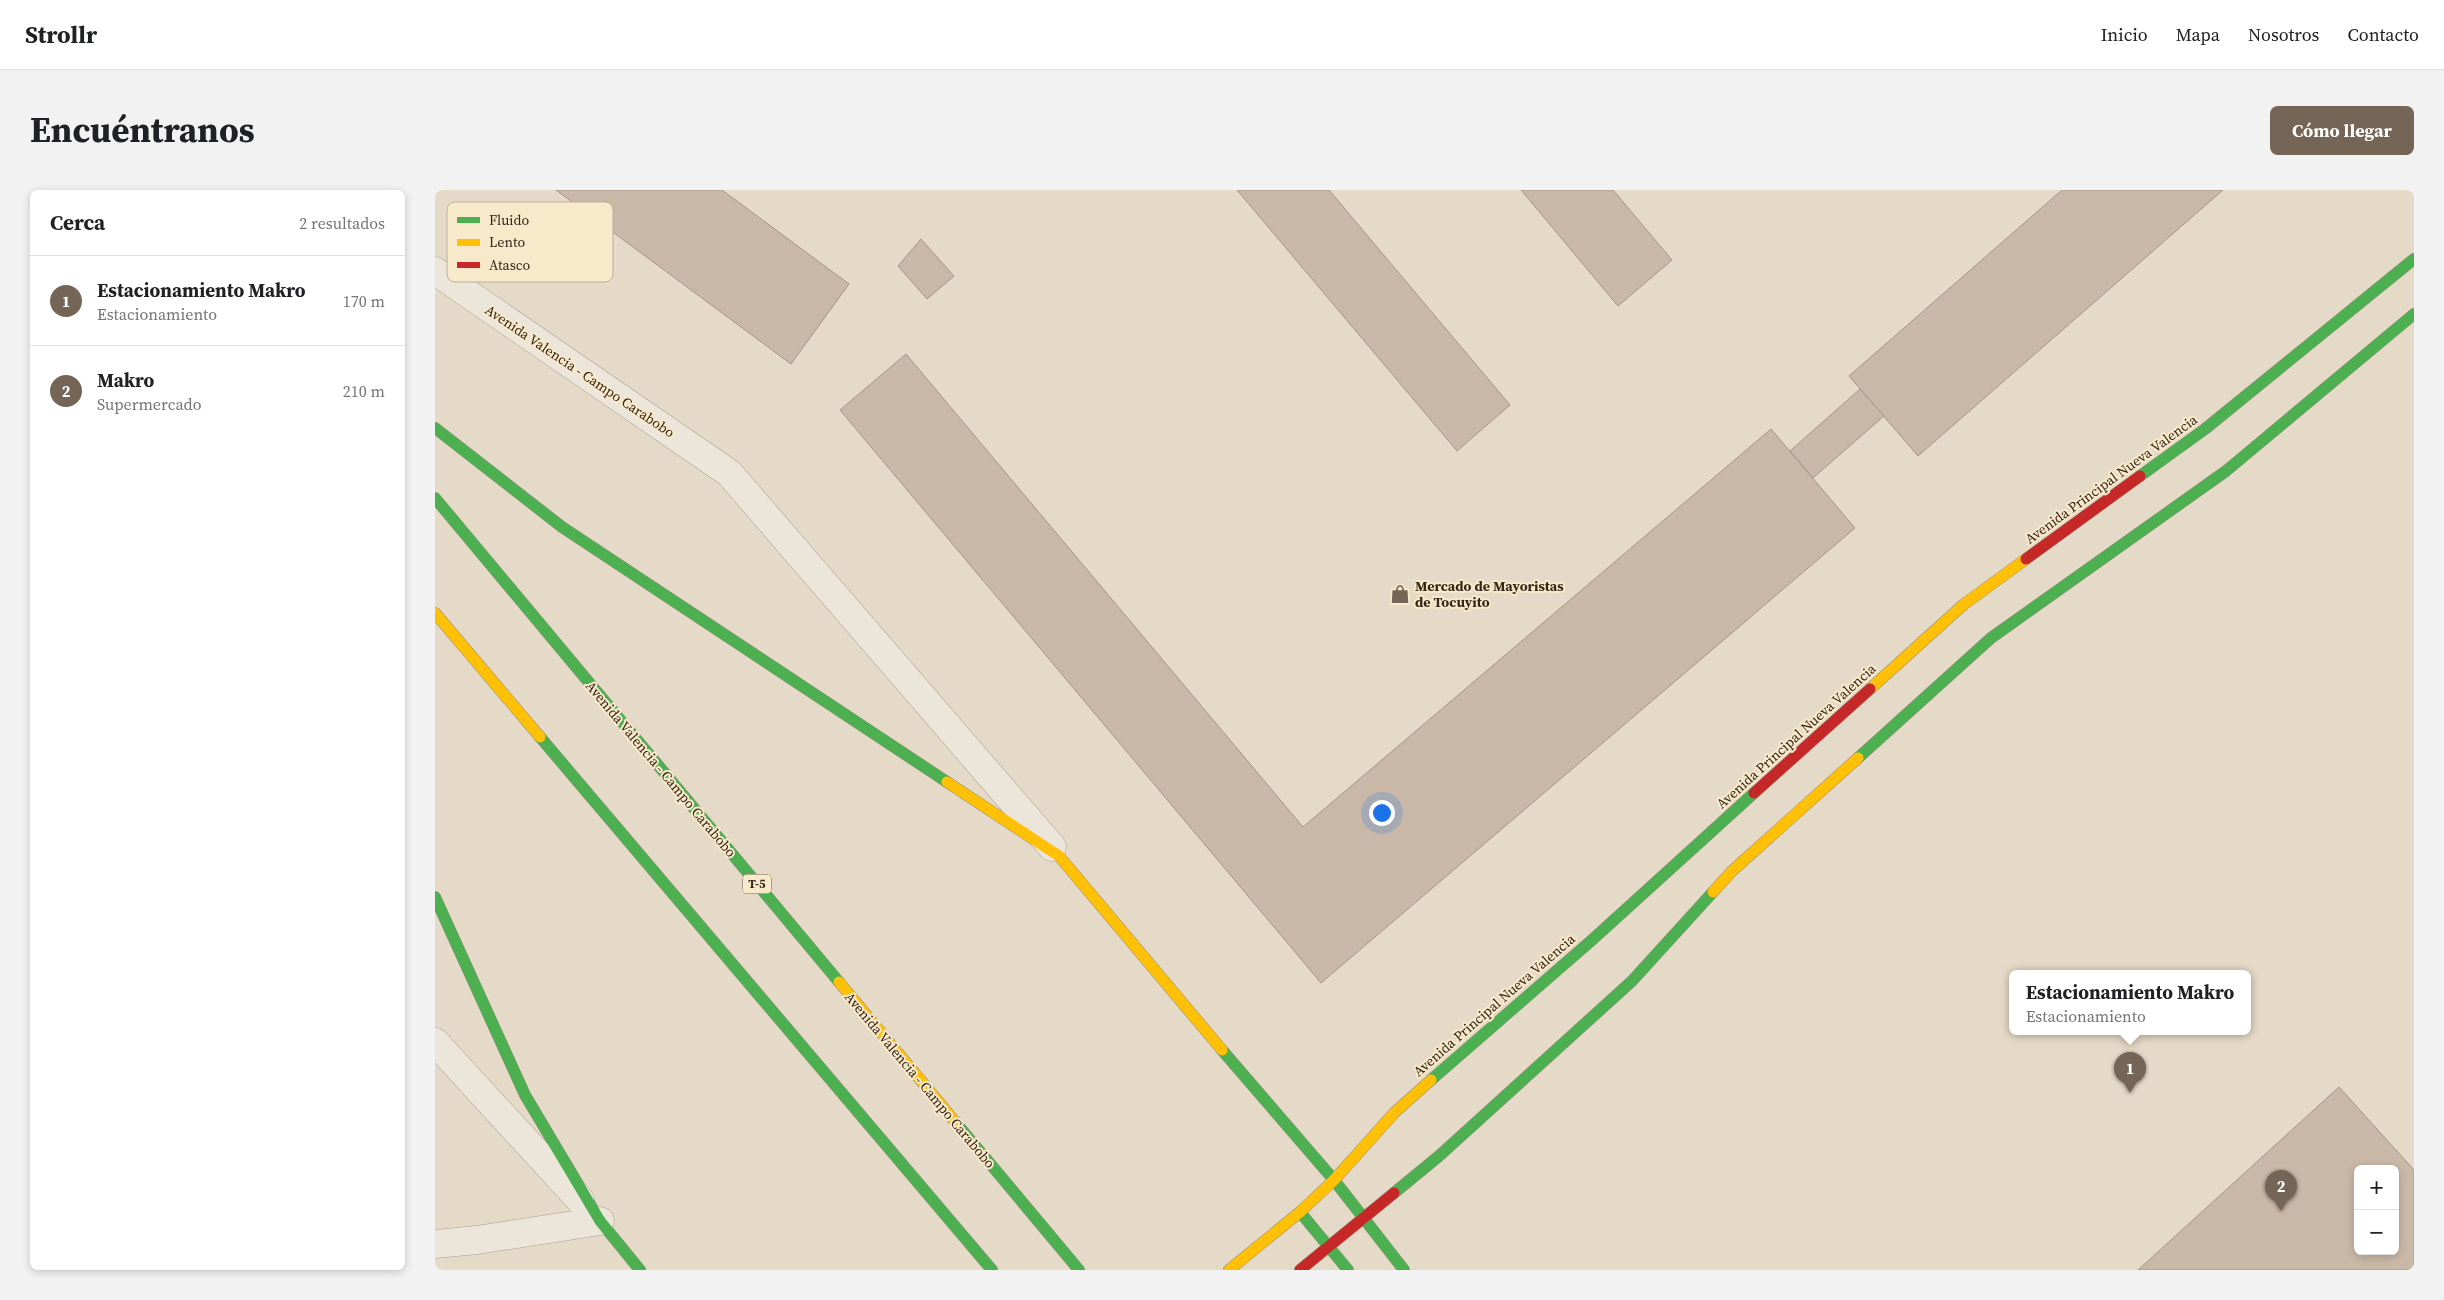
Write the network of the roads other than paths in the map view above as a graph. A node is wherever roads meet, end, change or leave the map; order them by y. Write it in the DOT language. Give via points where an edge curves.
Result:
graph roads {
  1 [pos="2414,259"];
  2 [pos="435,271"];
  3 [pos="447,279"];
  4 [pos="451,282"];
  5 [pos="2414,314"];
  6 [pos="435,428"];
  7 [pos="435,498"];
  8 [pos="435,613"];
  9 [pos="1059,856"];
  10 [pos="435,897"];
  11 [pos="435,1042"];
  12 [pos="1334,1180"];
  13 [pos="1300,1212"];
  14 [pos="1364,1218"];
  15 [pos="599,1221"];
  16 [pos="435,1244"];
  17 [pos="1328,1247"];
  18 [pos="1232,1268"];
  19 [pos="640,1270"];
  20 [pos="992,1270"];
  21 [pos="1079,1270"];
  22 [pos="1300,1270"];
  23 [pos="1348,1270"];
  24 [pos="1404,1270"];
  1 -- 12 [label="main road, Avenida Principal Nueva Valencia" via="2205,429 1963,605 1592,940 1395,1112"];
  2 -- 3 [label="street, Avenida Valencia - Campo Carabobo"];
  4 -- 9 [label="street, Avenida Valencia - Campo Carabobo" via="729,473"];
  5 -- 14 [label="main road" via="2226,471 1991,638 1732,871 1633,981 1439,1156"];
  6 -- 9 [label="main road" via="562,527"];
  7 -- 21 [label="main road, Avenida Valencia - Campo Carabobo / T-5"];
  8 -- 20 [label="main road"];
  9 -- 12 [label="main road"];
  10 -- 15 [label="main road" via="525,1095"];
  11 -- 15 [label="street"];
  12 -- 13 [label="main road, Avenida Principal Nueva Valencia"];
  12 -- 14 [label="main road"];
  13 -- 17 [label="main road"];
  13 -- 18 [label="main road, Avenida Principal Nueva Valencia"];
  14 -- 17 [label="main road"];
  14 -- 24 [label="main road"];
  15 -- 16 [label="street"];
  15 -- 19 [label="main road"];
  17 -- 22 [label="main road"];
  17 -- 23 [label="main road"];
}
